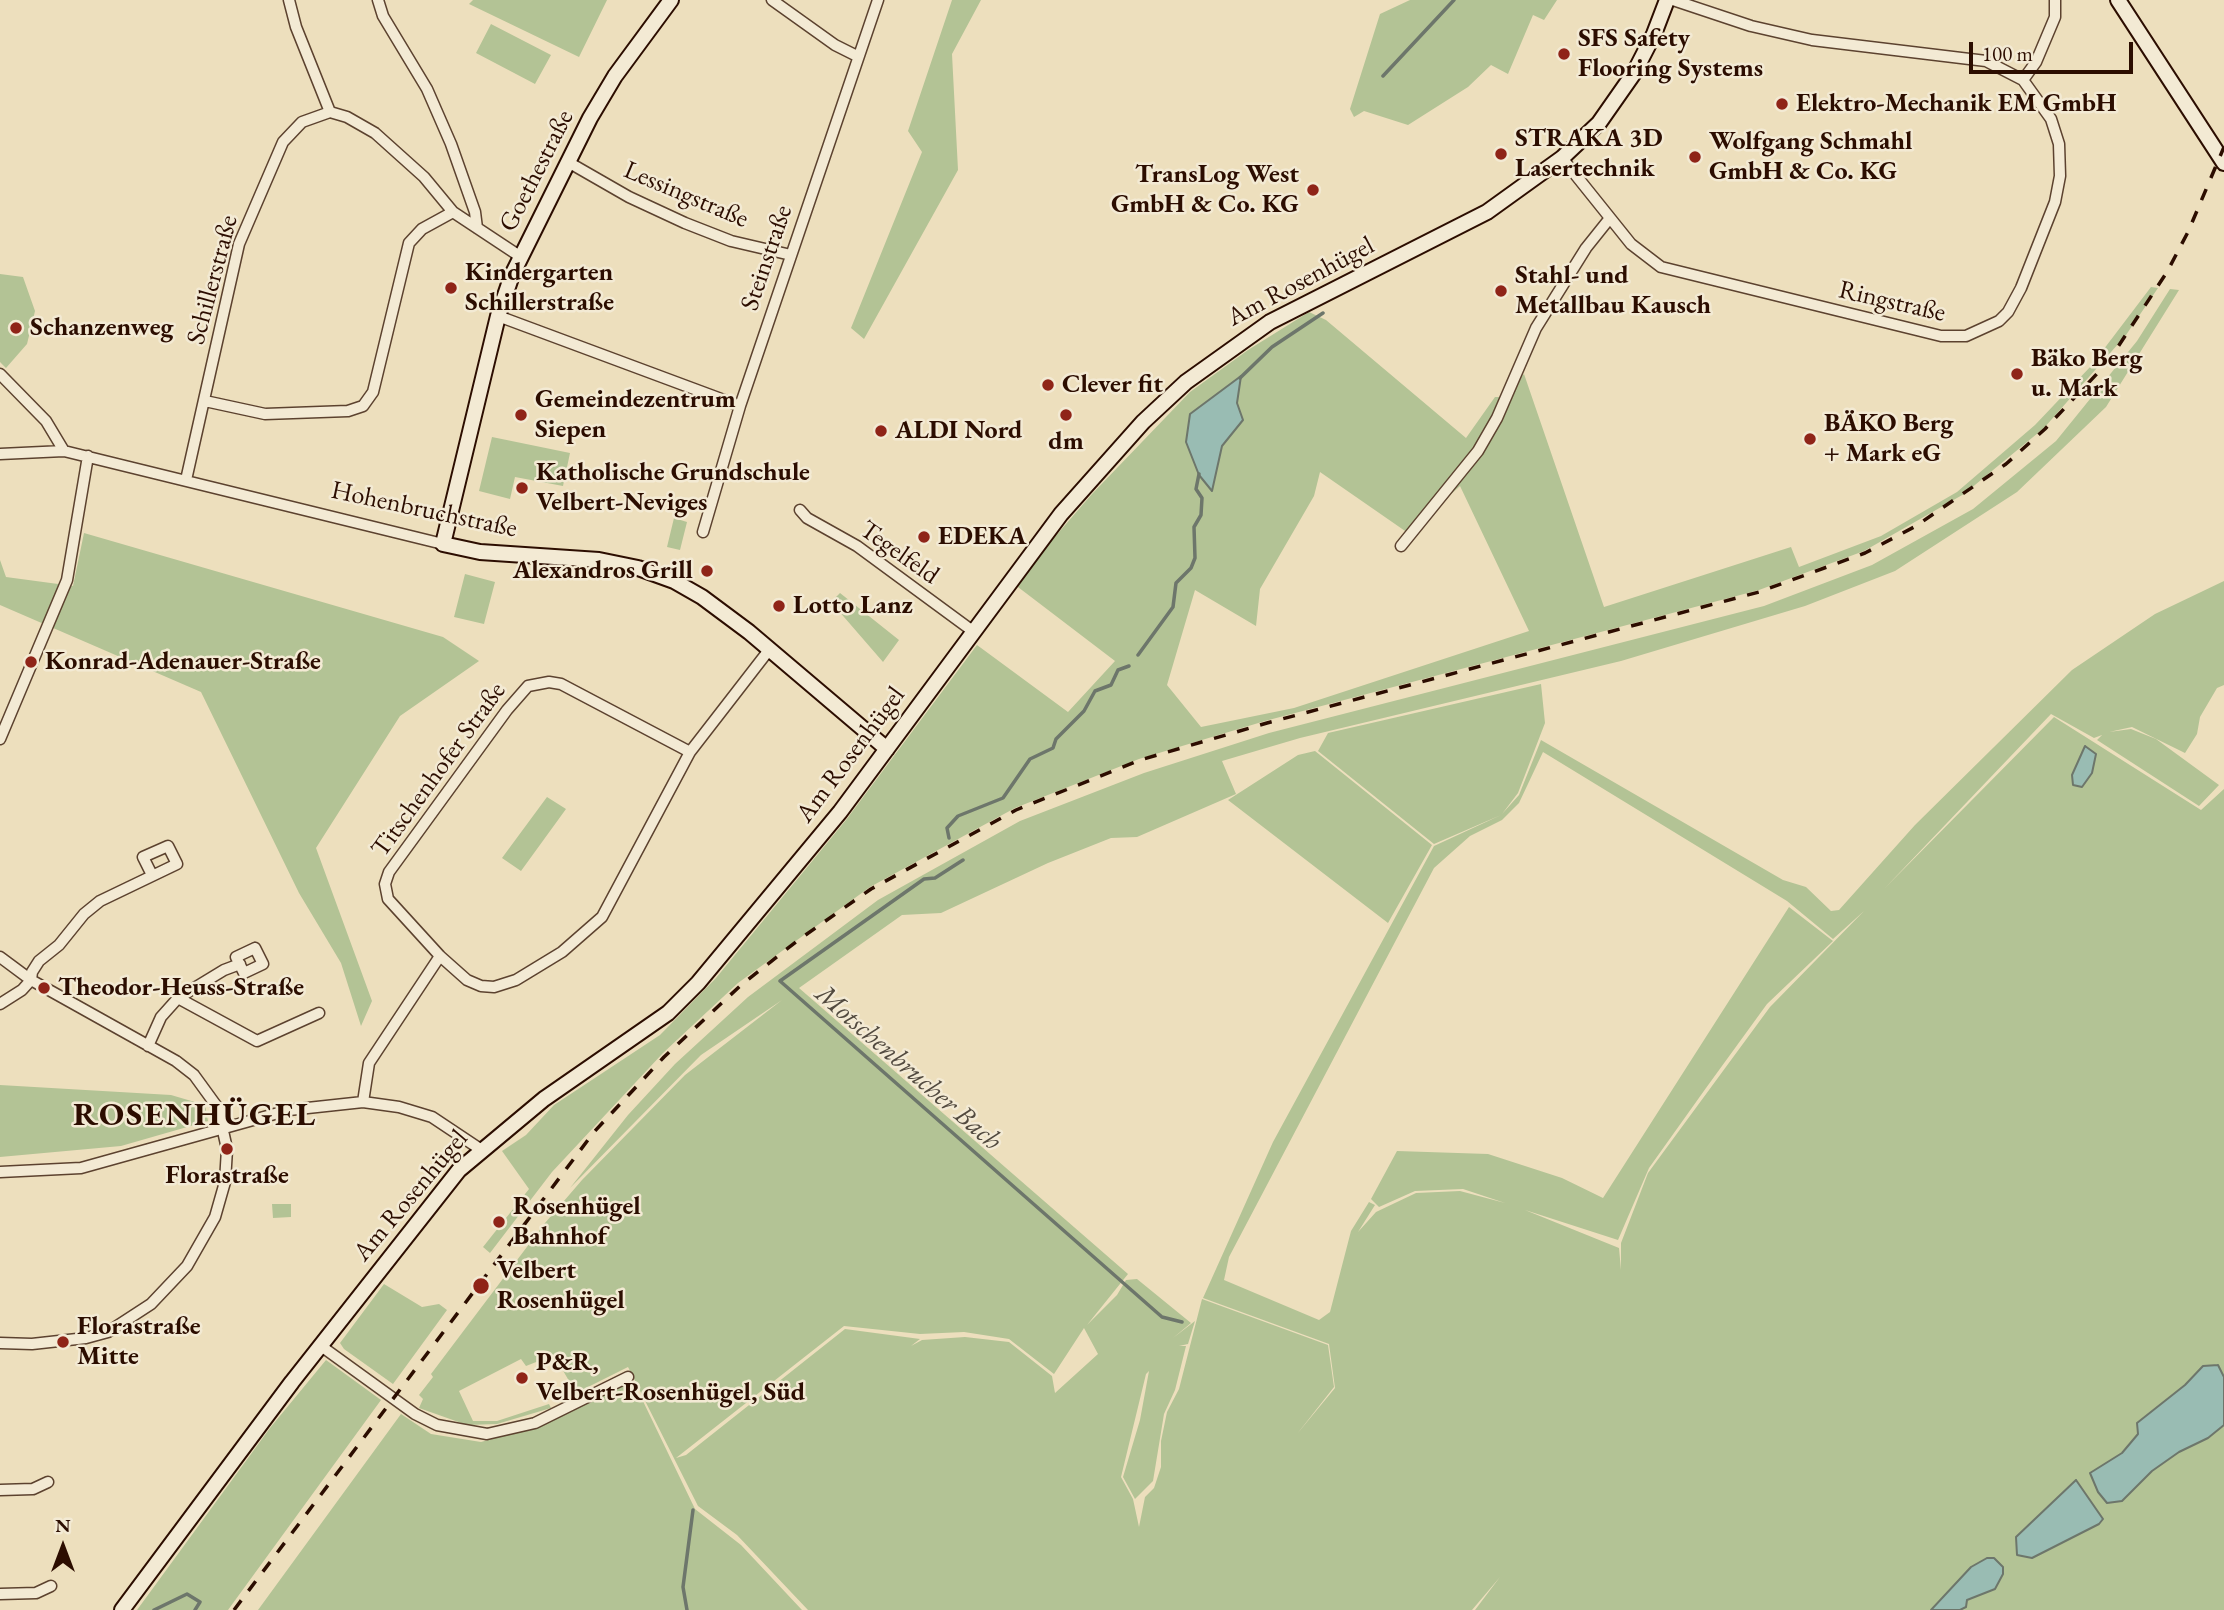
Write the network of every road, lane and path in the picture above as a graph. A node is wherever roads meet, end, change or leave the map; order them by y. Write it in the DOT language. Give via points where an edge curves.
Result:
graph roads {
  1 [pos="289,0"];
  2 [pos="378,0"];
  3 [pos="671,0"];
  4 [pos="772,0"];
  5 [pos="877,0"];
  6 [pos="1667,0"];
  7 [pos="1673,0"];
  8 [pos="2055,0"];
  9 [pos="2118,0"];
  10 [pos="857,56"];
  11 [pos="2023,80"];
  12 [pos="330,112"];
  13 [pos="1562,158"];
  14 [pos="568,162"];
  15 [pos="2224,163"];
  16 [pos="453,212"];
  17 [pos="1610,218"];
  18 [pos="477,228"];
  19 [pos="791,255"];
  20 [pos="521,257"];
  21 [pos="498,316"];
  22 [pos="0,374"];
  23 [pos="205,401"];
  24 [pos="740,406"];
  25 [pos="64,451"];
  26 [pos="0,454"];
  27 [pos="88,456"];
  28 [pos="186,480"];
  29 [pos="800,510"];
  30 [pos="703,532"];
  31 [pos="443,544"];
  32 [pos="1401,546"];
  33 [pos="974,632"];
  34 [pos="769,650"];
  35 [pos="0,738"];
  36 [pos="887,749"];
  37 [pos="690,752"];
  38 [pos="152,875"];
  39 [pos="440,956"];
  40 [pos="0,957"];
  41 [pos="240,964"];
  42 [pos="31,980"];
  43 [pos="178,998"];
  44 [pos="0,1004"];
  45 [pos="319,1013"];
  46 [pos="148,1045"];
  47 [pos="363,1102"];
  48 [pos="224,1127"];
  49 [pos="480,1149"];
  50 [pos="0,1172"];
  51 [pos="0,1343"];
  52 [pos="321,1346"];
  53 [pos="628,1377"];
  54 [pos="48,1482"];
  55 [pos="0,1490"];
  56 [pos="51,1586"];
  57 [pos="0,1594"];
  58 [pos="122,1610"];
  1 -- 12 [label="street"];
  2 -- 18 [label="street" via="442,122"];
  3 -- 14 [label="street, Goethestraße" via="615,76"];
  4 -- 10 [label="street"];
  5 -- 10 [label="street, Steinstraße"];
  6 -- 13 [label="street, Am Rosenhügel" via="1654,34 1618,98"];
  7 -- 11 [label="street, Ringstraße" via="1812,40 1986,61"];
  8 -- 11 [label="street" via="2055,17"];
  9 -- 15 [label="street"];
  10 -- 19 [label="street, Steinstraße"];
  11 -- 17 [label="street, Ringstraße" via="2056,131 2061,157 2058,189 2015,300 1999,321 1966,336 1941,336 1661,267 1642,255"];
  12 -- 16 [label="street" via="347,117 399,152"];
  12 -- 23 [label="street, Schillerstraße" via="302,122 283,142 239,244"];
  13 -- 17 [label="street, Ringstraße"];
  13 -- 33 [label="street, Am Rosenhügel" via="1487,212 1270,322 1186,382 1143,422 1068,506"];
  14 -- 19 [label="street, Lessingstraße" via="685,223 731,241"];
  14 -- 20 [label="street, Goethestraße"];
  16 -- 18 [label="street"];
  16 -- 23 [label="street" via="422,229 409,243 373,393 363,406 348,411 265,414"];
  17 -- 32 [label="street" via="1536,328 1478,451"];
  18 -- 20 [label="street"];
  19 -- 24 [label="street, Steinstraße"];
  20 -- 21 [label="street, Goethestraße"];
  21 -- 24 [label="street"];
  21 -- 31 [label="street, Goethestraße"];
  22 -- 25 [label="street" via="46,421"];
  23 -- 28 [label="street, Schillerstraße"];
  24 -- 30 [label="street, Steinstraße"];
  25 -- 26 [label="street, Hohenbruchstraße"];
  25 -- 27 [label="street, Hohenbruchstraße"];
  27 -- 28 [label="street, Hohenbruchstraße"];
  27 -- 35 [label="street" via="67,580"];
  28 -- 31 [label="street, Hohenbruchstraße"];
  29 -- 33 [label="street, Tegelfeld" via="858,546"];
  31 -- 34 [label="street, Hohenbruchstraße" via="480,552 588,558 638,568 702,597"];
  33 -- 36 [label="street, Am Rosenhügel"];
  34 -- 36 [label="street, Hohenbruchstraße"];
  34 -- 37 [label="street, Titschenhofer Straße"];
  36 -- 49 [label="street, Am Rosenhügel" via="741,936 676,1006"];
  37 -- 39 [label="street, Titschenhofer Straße" via="602,917 562,952 516,980 494,987 467,980"];
  37 -- 39 [label="street, Titschenhofer Straße" via="561,684 528,686 389,872 385,884 388,900"];
  38 -- 42 [label="street" via="84,914 39,961"];
  39 -- 47 [label="street" via="369,1063"];
  40 -- 42 [label="street"];
  41 -- 43 [label="street"];
  42 -- 44 [label="street"];
  42 -- 46 [label="street"];
  43 -- 45 [label="street" via="257,1041"];
  43 -- 46 [label="street" via="161,1017"];
  46 -- 48 [label="street" via="194,1075 209,1093"];
  47 -- 48 [label="street" via="289,1110"];
  47 -- 49 [label="street" via="432,1117"];
  48 -- 50 [label="street" via="81,1168"];
  48 -- 51 [label="street" via="225,1182 215,1217 169,1287 108,1332 63,1342"];
  49 -- 52 [label="street, Am Rosenhügel" via="414,1225"];
  52 -- 53 [label="street" via="415,1414 437,1425 487,1434 535,1423"];
  52 -- 58 [label="street, Am Rosenhügel"];
  54 -- 55 [label="street" via="33,1489"];
  56 -- 57 [label="street" via="36,1593"];
}
